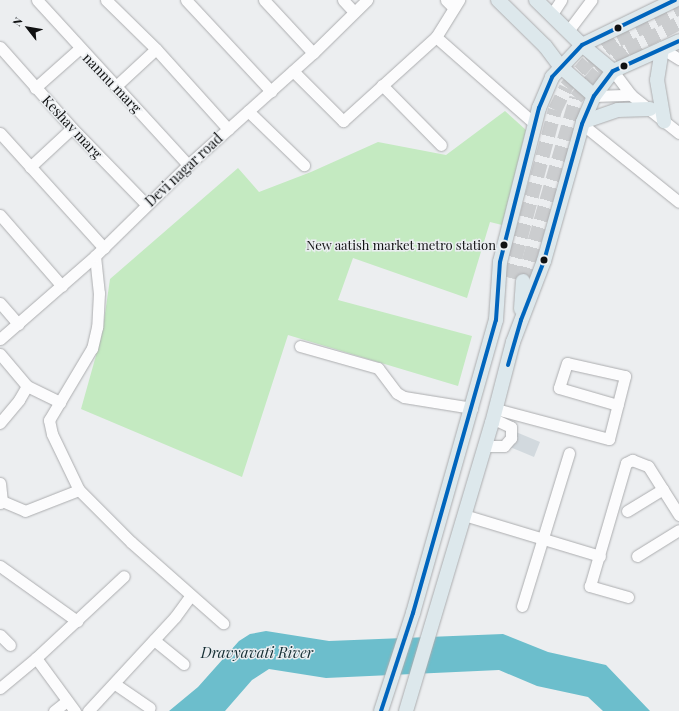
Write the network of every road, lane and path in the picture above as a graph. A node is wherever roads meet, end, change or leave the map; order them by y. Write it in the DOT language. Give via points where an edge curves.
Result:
graph roads {
  1 [pos="37,0"];
  2 [pos="106,0"];
  3 [pos="186,0"];
  4 [pos="264,0"];
  5 [pos="343,0"];
  6 [pos="367,0"];
  7 [pos="498,0"];
  8 [pos="536,0"];
  9 [pos="561,0"];
  10 [pos="591,0"];
  11 [pos="674,0"];
  12 [pos="453,3"];
  13 [pos="354,12"];
  14 [pos="552,14"];
  15 [pos="568,31"];
  16 [pos="436,37"];
  17 [pos="679,41"];
  18 [pos="582,45"];
  19 [pos="0,47"];
  20 [pos="80,48"];
  21 [pos="156,49"];
  22 [pos="662,49"];
  23 [pos="313,53"];
  24 [pos="679,60"];
  25 [pos="560,66"];
  26 [pos="293,71"];
  27 [pos="613,71"];
  28 [pos="382,85"];
  29 [pos="116,86"];
  30 [pos="35,88"];
  31 [pos="271,91"];
  32 [pos="631,95"];
  33 [pos="594,96"];
  34 [pos="650,109"];
  35 [pos="248,111"];
  36 [pos="664,121"];
  37 [pos="534,123"];
  38 [pos="583,123"];
  39 [pos="72,128"];
  40 [pos="228,129"];
  41 [pos="0,133"];
  42 [pos="679,133"];
  43 [pos="441,145"];
  44 [pos="188,164"];
  45 [pos="304,165"];
  46 [pos="30,166"];
  47 [pos="679,202"];
  48 [pos="147,205"];
  49 [pos="0,215"];
  50 [pos="104,248"];
  51 [pos="95,256"];
  52 [pos="62,286"];
  53 [pos="0,303"];
  54 [pos="496,320"];
  55 [pos="521,320"];
  56 [pos="18,324"];
  57 [pos="0,340"];
  58 [pos="300,346"];
  59 [pos="0,354"];
  60 [pos="27,386"];
  61 [pos="60,402"];
  62 [pos="618,405"];
  63 [pos="472,408"];
  64 [pos="495,414"];
  65 [pos="0,423"];
  66 [pos="485,446"];
  67 [pos="569,453"];
  68 [pos="0,483"];
  69 [pos="663,489"];
  70 [pos="79,490"];
  71 [pos="1,502"];
  72 [pos="627,511"];
  73 [pos="464,514"];
  74 [pos="679,515"];
  75 [pos="679,530"];
  76 [pos="543,539"];
  77 [pos="600,556"];
  78 [pos="637,556"];
  79 [pos="0,566"];
  80 [pos="124,576"];
  81 [pos="190,596"];
  82 [pos="628,597"];
  83 [pos="522,606"];
  84 [pos="76,621"];
  85 [pos="223,623"];
  86 [pos="0,635"];
  87 [pos="154,640"];
  88 [pos="10,645"];
  89 [pos="36,658"];
  90 [pos="184,664"];
  91 [pos="115,684"];
  92 [pos="0,688"];
  93 [pos="67,701"];
  94 [pos="383,706"];
  95 [pos="150,708"];
  96 [pos="54,711"];
  97 [pos="75,711"];
  98 [pos="88,711"];
  99 [pos="406,711"];
  1 -- 20 [label="street, nannu marg"];
  2 -- 21 [label="street"];
  3 -- 31 [label="street"];
  4 -- 23 [label="street"];
  5 -- 13 [label="street"];
  6 -- 13 [label="street, Devi nagar road"];
  7 -- 25 [label="main road" via="545,46"];
  8 -- 14 [label="main road"];
  9 -- 14 [label="street"];
  10 -- 15 [label="street"];
  11 -- 18 [label="main road"];
  12 -- 16 [label="street"];
  13 -- 23 [label="street, Devi nagar road"];
  14 -- 15 [label="main road"];
  15 -- 18 [label="main road"];
  16 -- 28 [label="street"];
  16 -- 37 [label="street"];
  17 -- 22 [label="main road"];
  18 -- 25 [label="main road"];
  18 -- 27 [label="main road"];
  19 -- 30 [label="street, Keshav marg"];
  20 -- 29 [label="street, nannu marg"];
  20 -- 30 [label="street"];
  21 -- 29 [label="street"];
  21 -- 40 [label="street"];
  22 -- 24 [label="street"];
  22 -- 27 [label="main road"];
  22 -- 36 [label="main road" via="657,80"];
  23 -- 26 [label="street, Devi nagar road"];
  25 -- 33 [label="main road"];
  25 -- 37 [label="main road" via="552,76"];
  26 -- 28 [label="street" via="343,121"];
  26 -- 31 [label="street, Devi nagar road"];
  27 -- 32 [label="street"];
  27 -- 33 [label="main road"];
  28 -- 43 [label="street"];
  29 -- 44 [label="street, nannu marg"];
  30 -- 39 [label="street, Keshav marg"];
  31 -- 35 [label="street, Devi nagar road"];
  32 -- 33 [label="street"];
  32 -- 34 [label="street"];
  33 -- 38 [label="main road"];
  34 -- 36 [label="street"];
  34 -- 38 [label="main road" via="618,110"];
  35 -- 40 [label="street, Devi nagar road"];
  35 -- 45 [label="street"];
  36 -- 42 [label="street"];
  37 -- 54 [label="main road" via="500,262"];
  38 -- 47 [label="street"];
  38 -- 55 [label="main road" via="544,261"];
  39 -- 46 [label="street"];
  39 -- 48 [label="street, Keshav marg"];
  40 -- 44 [label="street, Devi nagar road"];
  41 -- 46 [label="street"];
  44 -- 48 [label="street, Devi nagar road"];
  46 -- 50 [label="street"];
  48 -- 50 [label="street, Devi nagar road"];
  49 -- 52 [label="street"];
  50 -- 51 [label="street, Devi nagar road"];
  51 -- 52 [label="street, Devi nagar road"];
  51 -- 61 [label="street" via="99,293 97,327 92,348"];
  52 -- 56 [label="street, Devi nagar road"];
  53 -- 56 [label="street"];
  54 -- 55 [label="main road" via="516,280"];
  54 -- 63 [label="main road"];
  55 -- 64 [label="main road"];
  56 -- 57 [label="street, Devi nagar road"];
  58 -- 63 [label="street" via="378,368 397,393 404,398"];
  59 -- 60 [label="street"];
  60 -- 61 [label="street"];
  60 -- 65 [label="street"];
  61 -- 70 [label="street" via="49,420 52,434"];
  62 -- 62 [label="street" via="625,376 567,363 559,388"];
  62 -- 64 [label="street" via="609,439"];
  63 -- 94 [label="main road" via="413,613"];
  64 -- 66 [label="main road"];
  64 -- 66 [label="street" via="511,427 511,438 504,446"];
  66 -- 73 [label="main road"];
  67 -- 76 [label="street"];
  68 -- 71 [label="street"];
  69 -- 72 [label="street"];
  69 -- 74 [label="street"];
  69 -- 77 [label="street" via="648,466 632,460 626,463"];
  70 -- 71 [label="street" via="25,511"];
  70 -- 81 [label="street" via="101,514"];
  73 -- 76 [label="street"];
  73 -- 99 [label="main road"];
  75 -- 78 [label="street"];
  76 -- 77 [label="street"];
  76 -- 83 [label="street"];
  77 -- 82 [label="street" via="590,586"];
  79 -- 84 [label="street"];
  80 -- 84 [label="street"];
  81 -- 85 [label="street"];
  81 -- 87 [label="street"];
  84 -- 89 [label="street"];
  86 -- 88 [label="street"];
  87 -- 90 [label="street"];
  87 -- 91 [label="street"];
  89 -- 92 [label="street"];
  89 -- 93 [label="street"];
  91 -- 95 [label="street"];
  91 -- 98 [label="street"];
  93 -- 96 [label="street"];
  93 -- 97 [label="street"];
}
